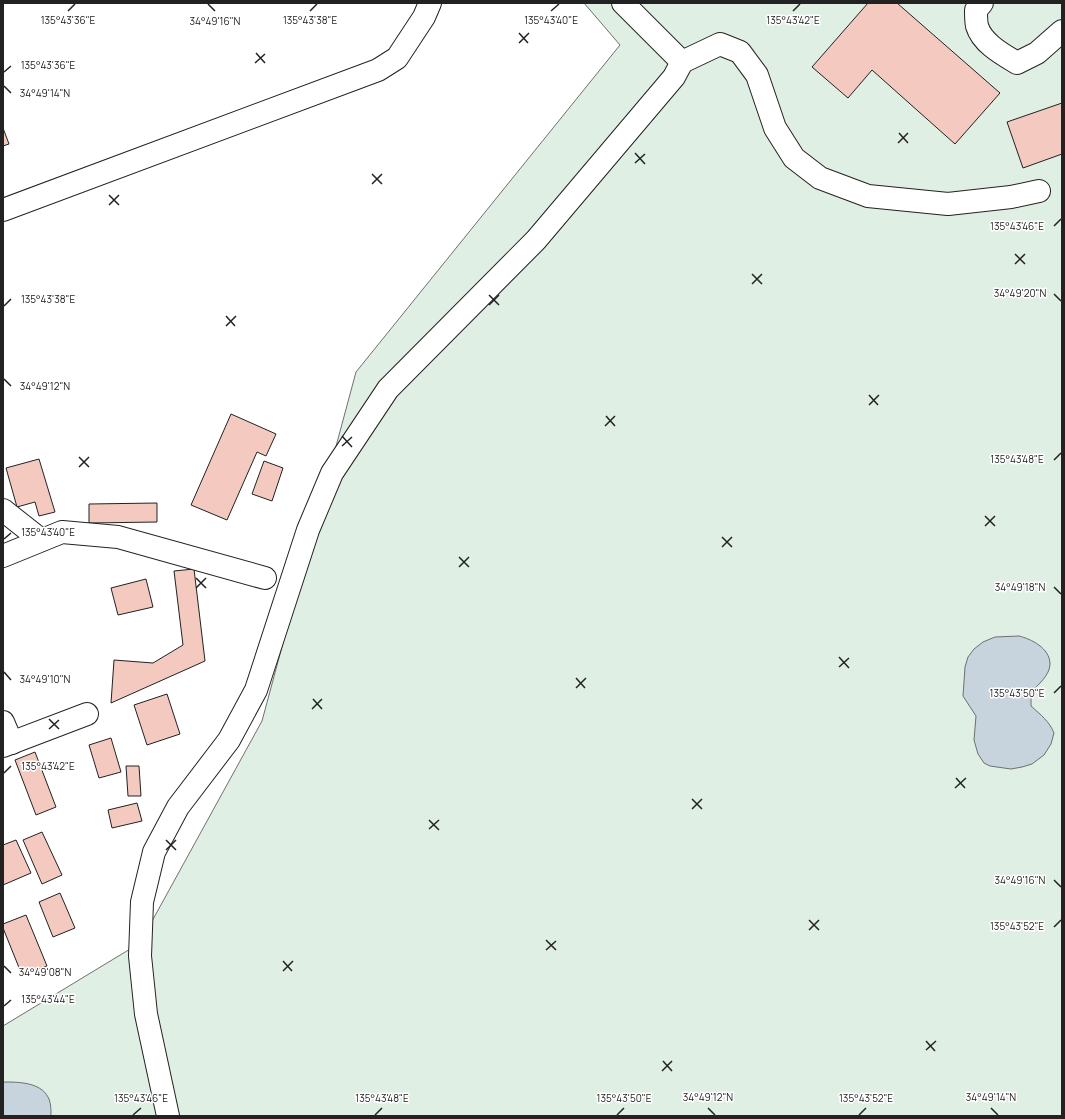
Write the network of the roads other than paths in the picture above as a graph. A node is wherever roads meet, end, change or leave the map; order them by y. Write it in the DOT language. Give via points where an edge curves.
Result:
graph roads {
  1 [pos="430,3"];
  2 [pos="622,3"];
  3 [pos="982,3"];
  4 [pos="1062,31"];
  5 [pos="682,62"];
  6 [pos="1039,191"];
  7 [pos="3,210"];
  8 [pos="3,510"];
  9 [pos="41,540"];
  10 [pos="3,556"];
  11 [pos="265,578"];
  12 [pos="87,714"];
  13 [pos="3,722"];
  14 [pos="7,744"];
  15 [pos="168,1116"];
  1 -- 7 [label="street" via="424,17 397,58 378,70"];
  2 -- 5 [label="street"];
  3 -- 4 [label="street" via="976,10 981,35 999,52 1017,63 1037,54"];
  5 -- 6 [label="street" via="720,44 740,52 757,75 774,128 794,158 820,178 868,196 948,204 1012,197"];
  5 -- 15 [label="street" via="674,77 536,240 388,389 332,473 308,530 256,690 229,740 178,807 154,852 142,902 140,956 146,1014"];
  8 -- 9 [label="street"];
  9 -- 10 [label="street"];
  9 -- 11 [label="street" via="62,532 118,537"];
  12 -- 14 [label="street"];
  13 -- 14 [label="street"];
}
